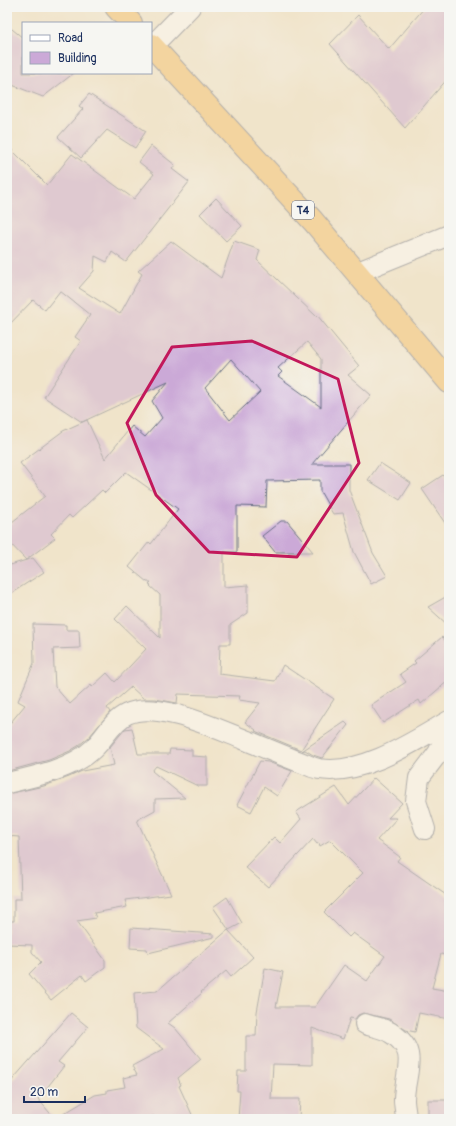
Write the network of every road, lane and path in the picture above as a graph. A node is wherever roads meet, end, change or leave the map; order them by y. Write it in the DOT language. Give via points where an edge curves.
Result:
graph roads {
  1 [pos="116,7"];
  2 [pos="190,7"];
  3 [pos="130,22"];
  4 [pos="152,45"];
  5 [pos="449,235"];
  6 [pos="358,272"];
  7 [pos="449,382"];
  8 [pos="449,721"];
  9 [pos="449,731"];
  10 [pos="7,783"];
  11 [pos="425,829"];
  12 [pos="365,1024"];
  13 [pos="406,1119"];
  1 -- 3 [label="highway"];
  2 -- 4 [label="street"];
  4 -- 6 [label="highway, T4"];
  5 -- 6 [label="street"];
  6 -- 7 [label="highway, T4"];
  8 -- 10 [label="street" via="396,751 370,762 335,770 318,769 197,721 169,713 145,710 128,713 119,718 83,758 64,768"];
  9 -- 11 [label="street" via="438,753 418,778 416,800"];
  12 -- 13 [label="street" via="390,1032 404,1042 409,1053 404,1100"];
}
